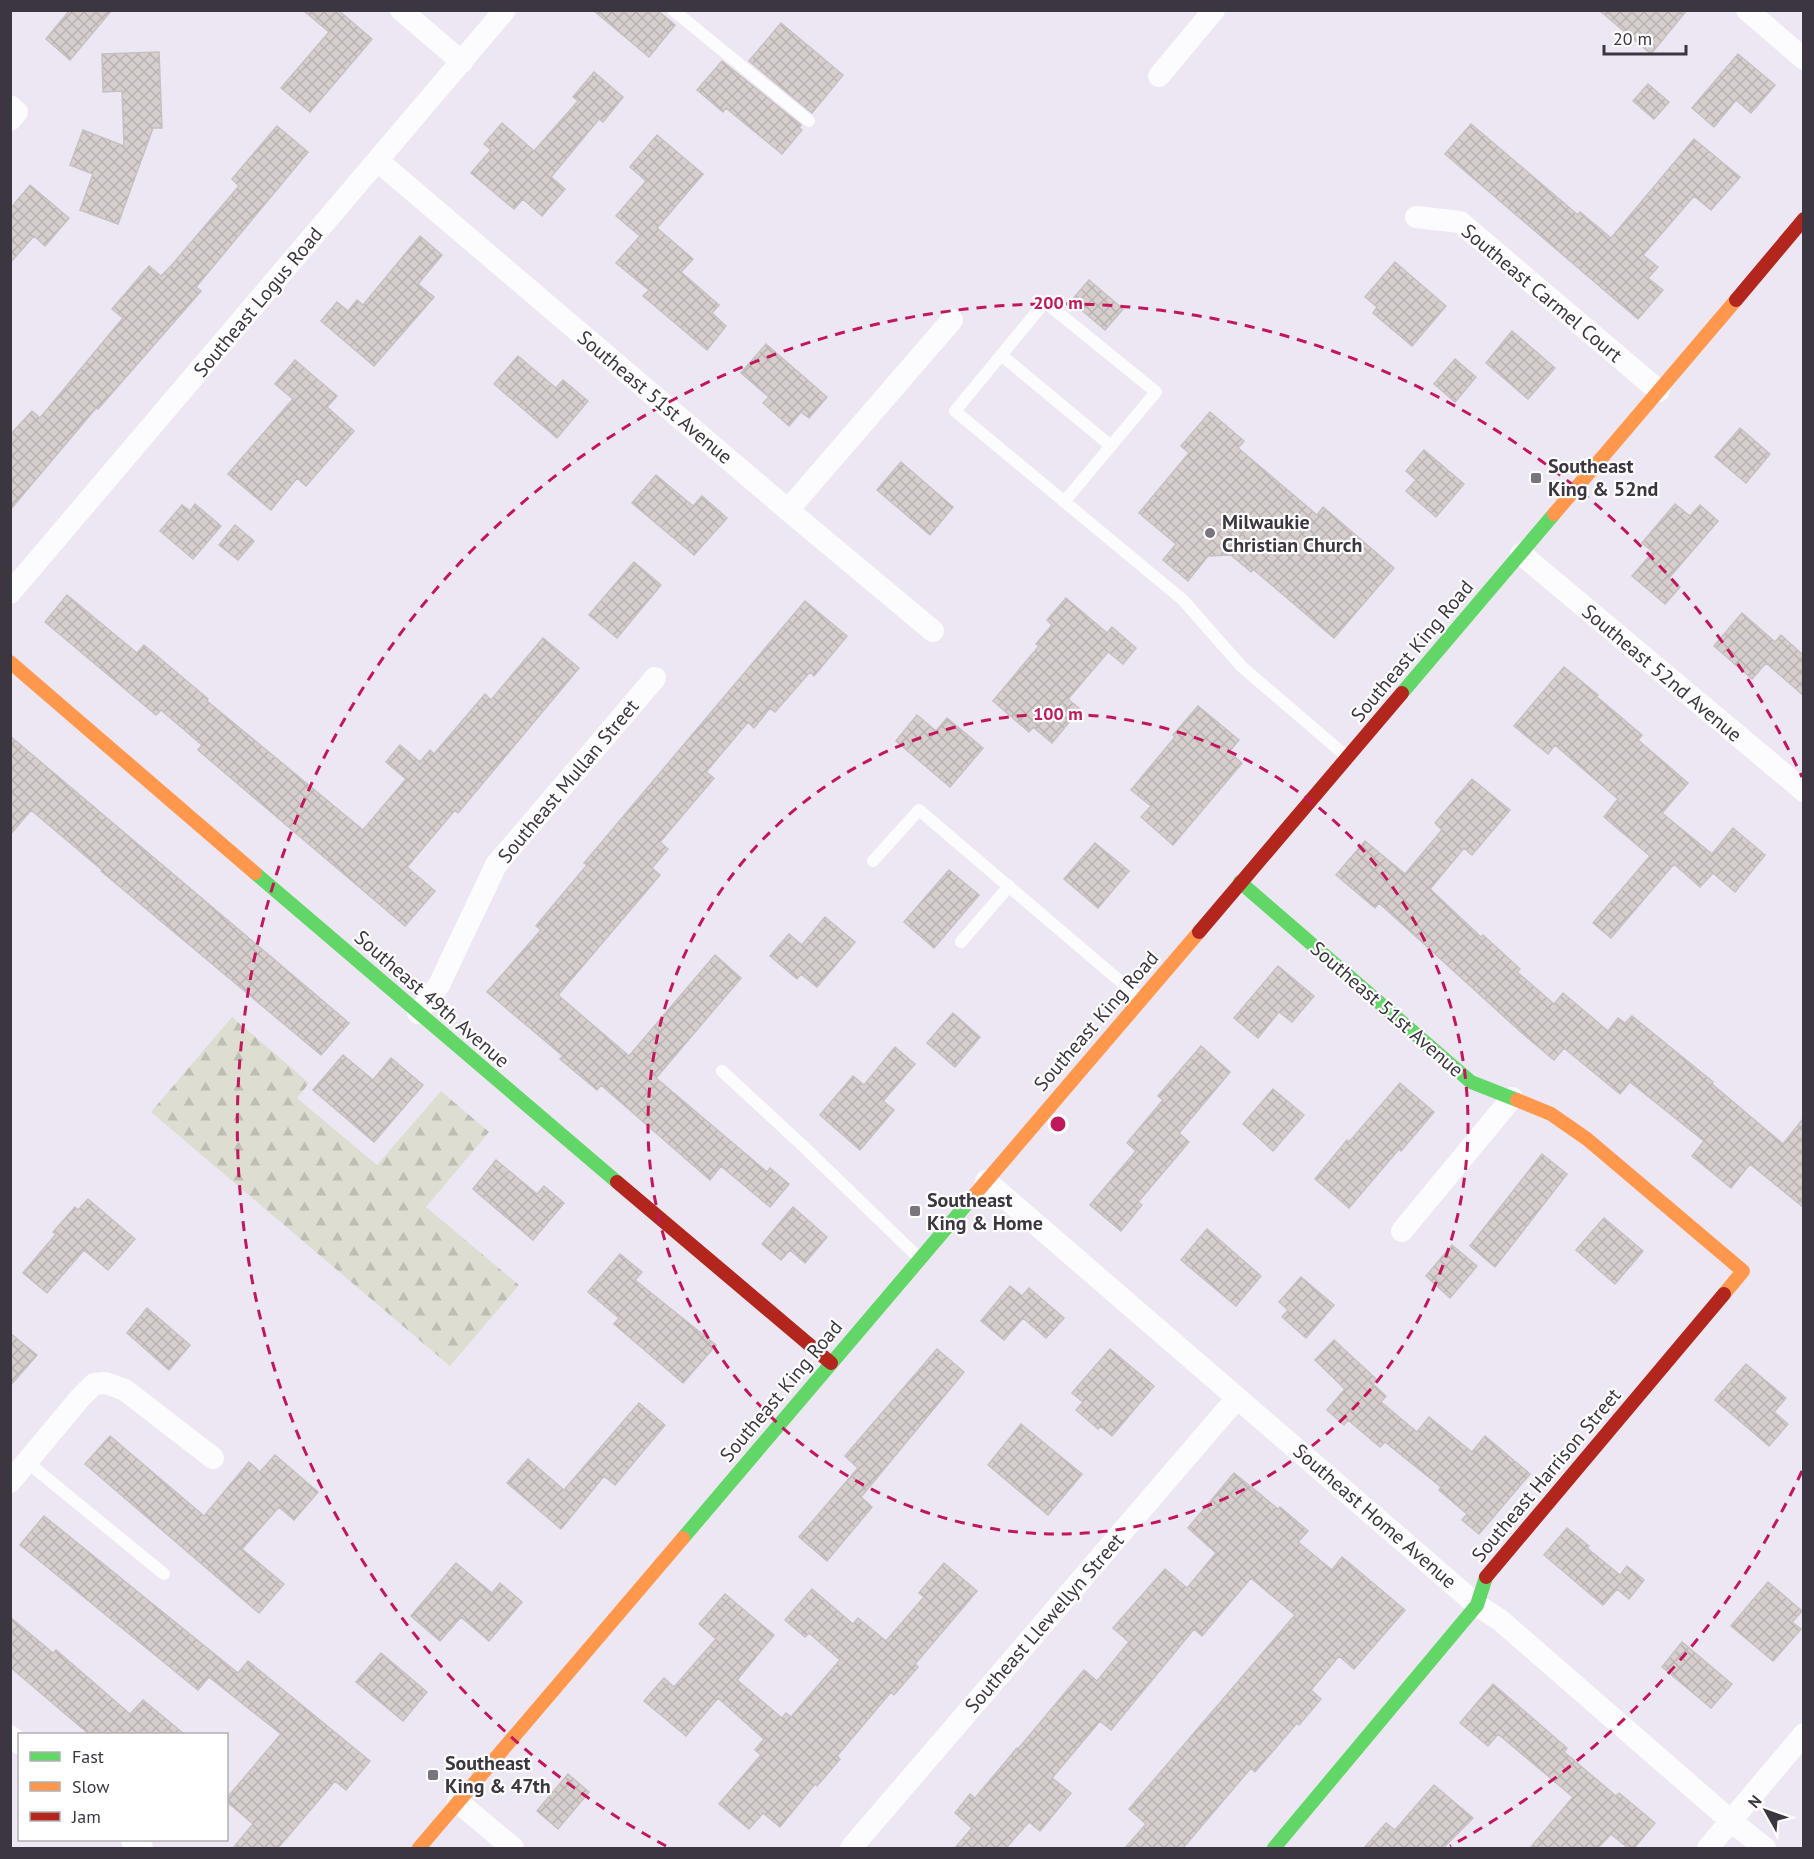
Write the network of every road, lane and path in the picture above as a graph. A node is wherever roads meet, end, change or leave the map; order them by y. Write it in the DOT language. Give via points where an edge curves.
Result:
graph roads {
  1 [pos="400,10"];
  2 [pos="506,10"];
  3 [pos="673,10"];
  4 [pos="1214,10"];
  5 [pos="1747,10"];
  6 [pos="1803,59"];
  7 [pos="462,62"];
  8 [pos="1158,76"];
  9 [pos="809,121"];
  10 [pos="378,161"];
  11 [pos="1416,217"];
  12 [pos="1803,220"];
  13 [pos="952,320"];
  14 [pos="1001,355"];
  15 [pos="1659,391"];
  16 [pos="1111,446"];
  17 [pos="1064,502"];
  18 [pos="788,510"];
  19 [pos="1521,554"];
  20 [pos="10,593"];
  21 [pos="933,631"];
  22 [pos="10,662"];
  23 [pos="655,678"];
  24 [pos="1347,757"];
  25 [pos="1803,791"];
  26 [pos="873,861"];
  27 [pos="1240,882"];
  28 [pos="1009,886"];
  29 [pos="961,942"];
  30 [pos="1141,999"];
  31 [pos="417,1013"];
  32 [pos="722,1071"];
  33 [pos="1512,1098"];
  34 [pos="986,1181"];
  35 [pos="1402,1231"];
  36 [pos="919,1258"];
  37 [pos="1743,1271"];
  38 [pos="831,1363"];
  39 [pos="1238,1398"];
  40 [pos="213,1458"];
  41 [pos="27,1462"];
  42 [pos="10,1482"];
  43 [pos="165,1574"];
  44 [pos="1477,1605"];
  45 [pos="1803,1734"];
  46 [pos="458,1802"];
  47 [pos="1731,1821"];
  48 [pos="419,1848"];
  49 [pos="513,1848"];
  50 [pos="851,1848"];
  51 [pos="1274,1848"];
  52 [pos="1708,1848"];
  53 [pos="1765,1848"];
  1 -- 7 [label="street"];
  2 -- 7 [label="street, Southeast Logus Road"];
  3 -- 9 [label="lane"];
  4 -- 8 [label="street"];
  5 -- 6 [label="street"];
  7 -- 10 [label="street, Southeast Logus Road"];
  10 -- 18 [label="street, Southeast 51st Avenue"];
  10 -- 20 [label="street, Southeast Logus Road"];
  11 -- 15 [label="street, Southeast Carmel Court" via="1460,222"];
  12 -- 15 [label="street, Southeast King Road"];
  13 -- 18 [label="street"];
  14 -- 16 [label="lane"];
  14 -- 16 [label="lane" via="1045,302 1156,392"];
  14 -- 17 [label="lane" via="955,411"];
  15 -- 19 [label="street, Southeast King Road"];
  16 -- 17 [label="lane"];
  17 -- 24 [label="lane" via="1183,600 1242,667"];
  18 -- 21 [label="street, Southeast 51st Avenue"];
  19 -- 24 [label="street, Southeast King Road"];
  19 -- 25 [label="street, Southeast 52nd Avenue"];
  22 -- 31 [label="street, Southeast 49th Avenue"];
  23 -- 31 [label="street, Southeast Mullan Street" via="496,865 439,985"];
  24 -- 27 [label="street, Southeast King Road"];
  26 -- 28 [label="lane" via="919,810"];
  27 -- 30 [label="street, Southeast King Road"];
  27 -- 33 [label="street, Southeast 51st Avenue" via="1471,1082"];
  28 -- 29 [label="lane"];
  28 -- 30 [label="lane"];
  30 -- 34 [label="street, Southeast King Road"];
  31 -- 38 [label="street, Southeast 49th Avenue"];
  32 -- 36 [label="lane"];
  33 -- 35 [label="street"];
  33 -- 37 [label="street, Southeast 51st Avenue" via="1551,1114 1587,1139"];
  34 -- 36 [label="street, Southeast King Road"];
  34 -- 39 [label="street, Southeast Home Avenue"];
  36 -- 38 [label="street, Southeast King Road"];
  37 -- 44 [label="street, Southeast Harrison Street" via="1487,1575"];
  38 -- 46 [label="street, Southeast King Road"];
  39 -- 44 [label="street, Southeast Home Avenue"];
  39 -- 50 [label="street, Southeast Llewellyn Street"];
  40 -- 41 [label="street" via="124,1390 106,1383 94,1384 80,1398"];
  41 -- 42 [label="street"];
  41 -- 43 [label="lane"];
  44 -- 47 [label="street, Southeast Home Avenue" via="1500,1620"];
  44 -- 51 [label="street, Southeast Harrison Street"];
  45 -- 47 [label="street"];
  46 -- 48 [label="street, Southeast King Road"];
  46 -- 49 [label="street"];
  47 -- 52 [label="street"];
  47 -- 53 [label="street, Southeast Home Avenue"];
}
